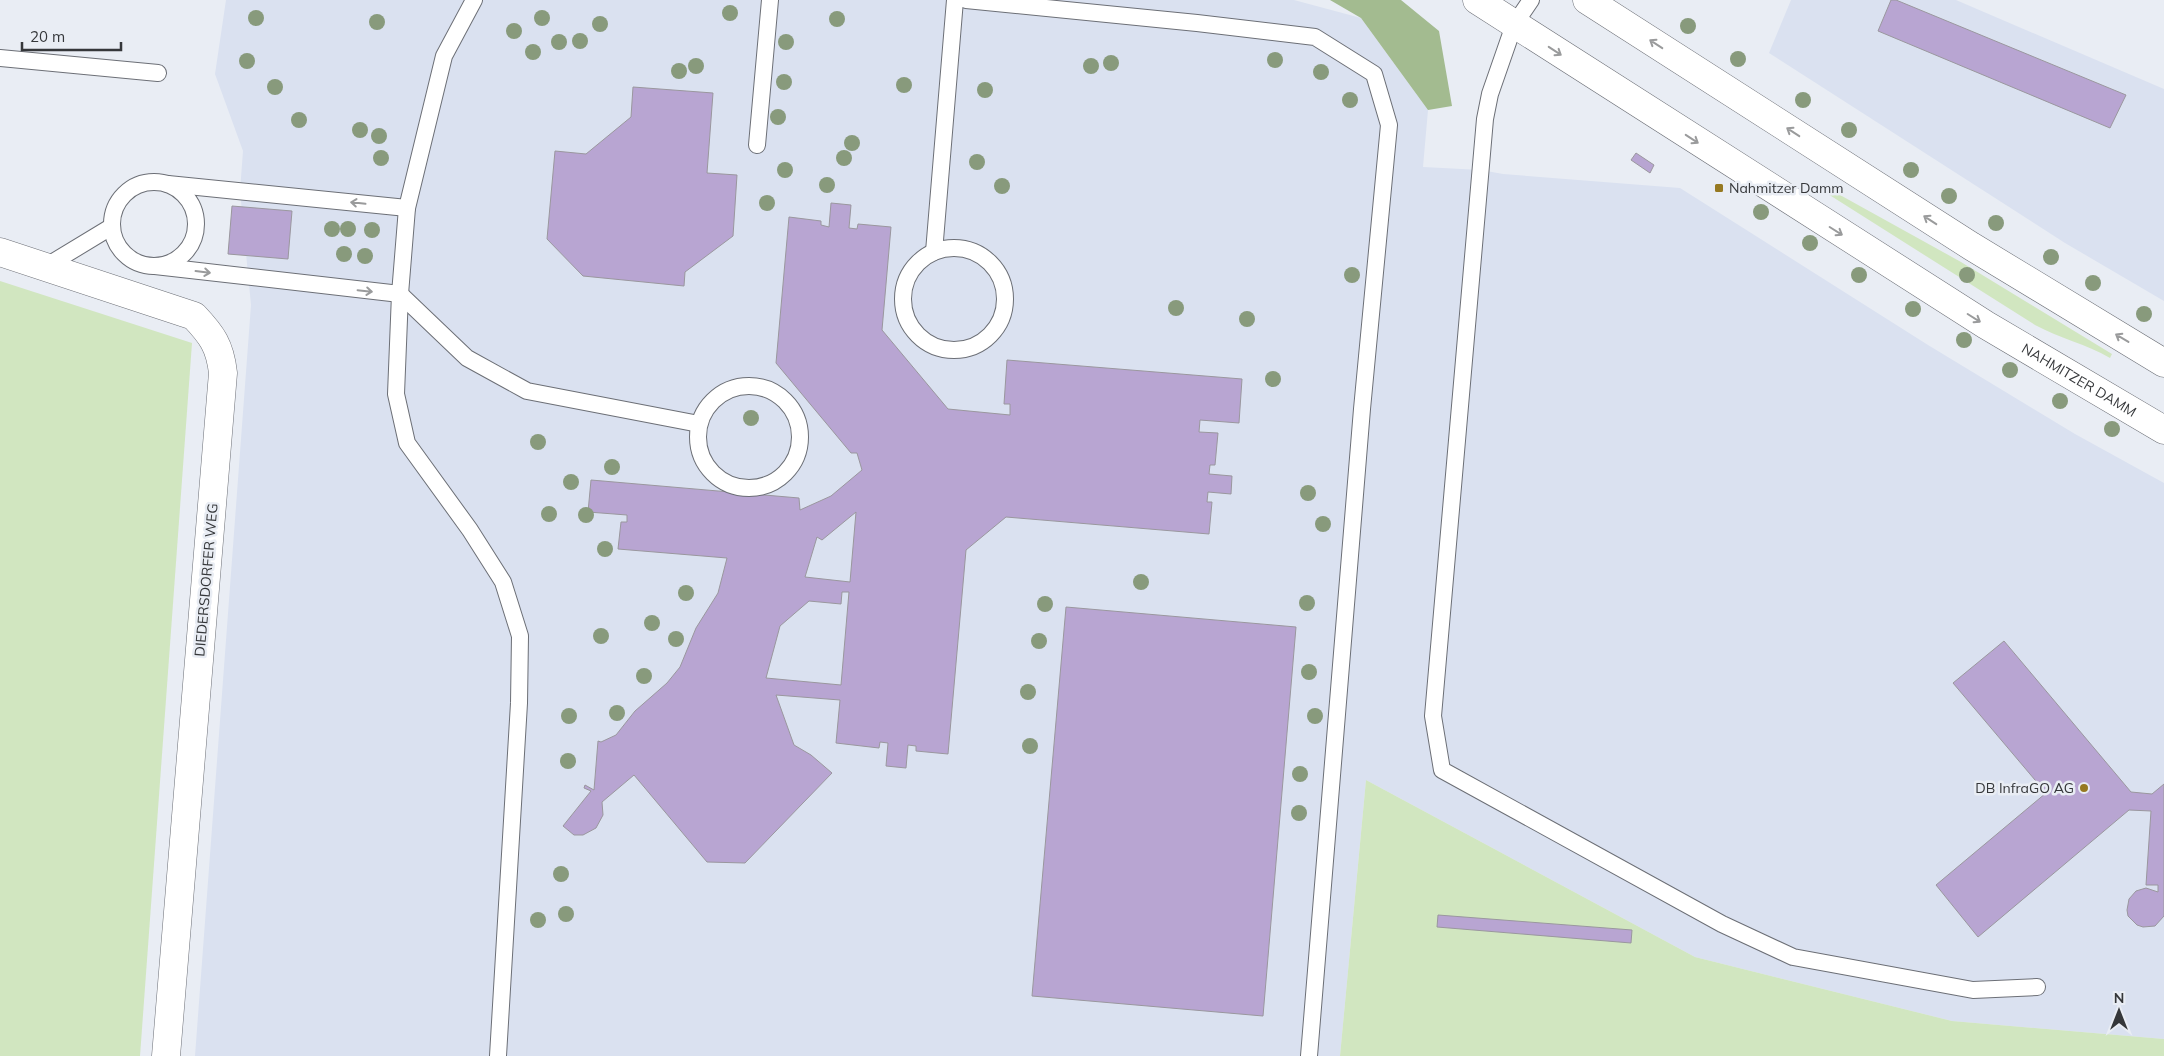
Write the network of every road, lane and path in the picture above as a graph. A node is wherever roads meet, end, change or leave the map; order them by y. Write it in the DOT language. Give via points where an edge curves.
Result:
graph roads {
  1 [pos="474,0"];
  2 [pos="770,0"];
  3 [pos="955,0"];
  4 [pos="966,0"];
  5 [pos="1477,0"];
  6 [pos="1531,0"];
  7 [pos="1587,0"];
  8 [pos="1514,25"];
  9 [pos="0,58"];
  10 [pos="158,73"];
  11 [pos="757,145"];
  12 [pos="165,184"];
  13 [pos="407,208"];
  14 [pos="111,227"];
  15 [pos="0,252"];
  16 [pos="934,252"];
  17 [pos="155,266"];
  18 [pos="45,267"];
  19 [pos="400,294"];
  20 [pos="2164,363"];
  21 [pos="699,424"];
  22 [pos="2164,430"];
  23 [pos="2037,987"];
  24 [pos="166,1056"];
  25 [pos="498,1056"];
  26 [pos="1309,1056"];
  1 -- 13 [label="lane" via="444,56"];
  2 -- 11 [label="lane"];
  3 -- 16 [label="lane"];
  4 -- 26 [label="lane" via="1315,37 1374,74 1389,125 1361,419"];
  5 -- 8 [label="main road, NAHMITZER DAMM"];
  6 -- 8 [label="lane"];
  20 -- 7 [label="main road, one-way" via="1971,246"];
  8 -- 22 [label="main road, NAHMITZER DAMM, one-way" via="1986,325"];
  8 -- 23 [label="lane" via="1490,94 1486,118 1433,716 1442,770 1705,915 1793,957 1973,990"];
  9 -- 10 [label="lane"];
  13 -- 12 [label="lane, one-way"];
  12 -- 14 [label="lane" via="152,182 127,191 115,207"];
  12 -- 17 [label="lane" via="186,198 196,222 194,235 180,258"];
  13 -- 19 [label="lane"];
  14 -- 17 [label="lane" via="114,239 130,259 142,265"];
  14 -- 18 [label="lane"];
  15 -- 18 [label="main road, DIEDERSDORFER WEG"];
  16 -- 16 [label="lane" via="920,261 904,289 904,306 909,322 918,335 932,345 948,350 980,344 994,332 1006,301 996,268 984,257 968,250 951,248"];
  17 -- 19 [label="lane, one-way"];
  18 -- 24 [label="main road, DIEDERSDORFER WEG" via="194,316 212,335 221,356 222,383"];
  19 -- 21 [label="lane" via="467,358 527,391"];
  19 -- 25 [label="lane" via="396,394 407,443 503,582 520,636 519,703"];
  21 -- 21 [label="lane" via="698,440 706,463 722,480 737,486 768,484 782,476 798,449 799,431 794,414 784,400 769,390 752,386 734,388 718,396 706,408"];
}
